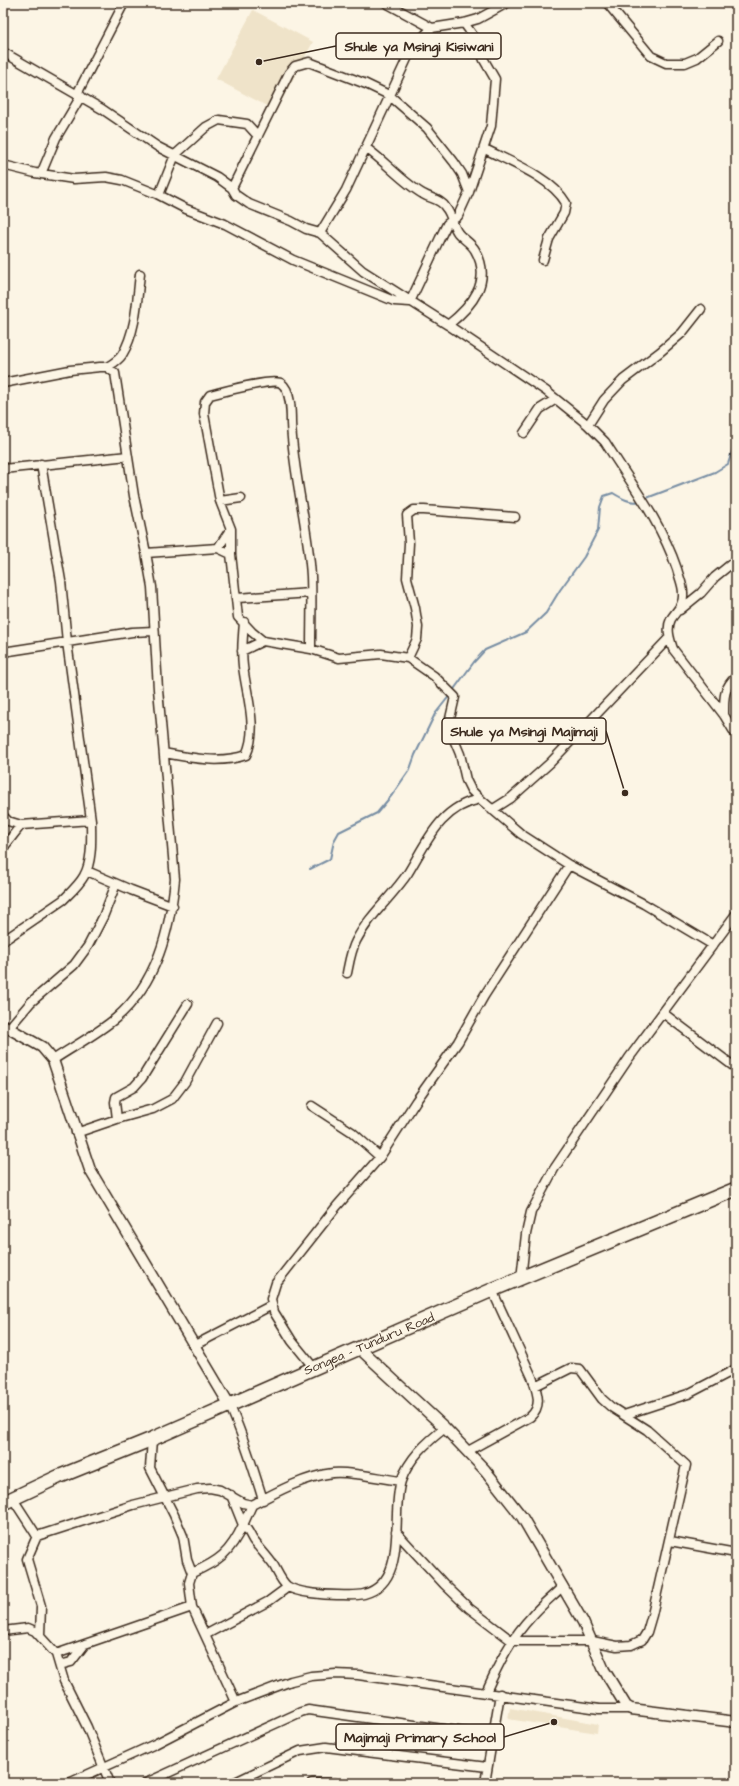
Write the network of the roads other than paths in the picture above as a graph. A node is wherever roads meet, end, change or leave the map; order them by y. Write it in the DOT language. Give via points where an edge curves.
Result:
graph roads {
  1 [pos="124,3"];
  2 [pos="386,3"];
  3 [pos="507,3"];
  4 [pos="607,3"];
  5 [pos="464,23"];
  6 [pos="432,28"];
  7 [pos="718,41"];
  8 [pos="3,52"];
  9 [pos="79,95"];
  10 [pos="389,95"];
  11 [pos="258,136"];
  12 [pos="366,148"];
  13 [pos="485,149"];
  14 [pos="175,155"];
  15 [pos="3,164"];
  16 [pos="42,174"];
  17 [pos="232,188"];
  18 [pos="469,192"];
  19 [pos="159,195"];
  20 [pos="452,221"];
  21 [pos="320,233"];
  22 [pos="543,260"];
  23 [pos="140,274"];
  24 [pos="410,302"];
  25 [pos="701,309"];
  26 [pos="448,325"];
  27 [pos="107,367"];
  28 [pos="3,383"];
  29 [pos="556,399"];
  30 [pos="588,425"];
  31 [pos="524,433"];
  32 [pos="128,456"];
  33 [pos="41,464"];
  34 [pos="3,468"];
  35 [pos="241,498"];
  36 [pos="220,501"];
  37 [pos="515,517"];
  38 [pos="231,529"];
  39 [pos="218,548"];
  40 [pos="146,553"];
  41 [pos="231,554"];
  42 [pos="736,560"];
  43 [pos="311,593"];
  44 [pos="237,598"];
  45 [pos="679,610"];
  46 [pos="244,622"];
  47 [pos="154,631"];
  48 [pos="670,638"];
  49 [pos="263,641"];
  50 [pos="67,642"];
  51 [pos="311,649"];
  52 [pos="242,651"];
  53 [pos="3,652"];
  54 [pos="408,658"];
  55 [pos="736,677"];
  56 [pos="724,715"];
  57 [pos="736,734"];
  58 [pos="164,754"];
  59 [pos="480,799"];
  60 [pos="492,810"];
  61 [pos="3,816"];
  62 [pos="91,820"];
  63 [pos="21,825"];
  64 [pos="3,848"];
  65 [pos="569,865"];
  66 [pos="86,871"];
  67 [pos="116,884"];
  68 [pos="173,906"];
  69 [pos="736,914"];
  70 [pos="3,941"];
  71 [pos="713,945"];
  72 [pos="346,973"];
  73 [pos="188,1004"];
  74 [pos="663,1013"];
  75 [pos="217,1023"];
  76 [pos="6,1027"];
  77 [pos="52,1060"];
  78 [pos="736,1068"];
  79 [pos="312,1106"];
  80 [pos="117,1119"];
  81 [pos="76,1133"];
  82 [pos="380,1157"];
  83 [pos="736,1189"];
  84 [pos="520,1279"];
  85 [pos="492,1290"];
  86 [pos="272,1305"];
  87 [pos="195,1345"];
  88 [pos="360,1350"];
  89 [pos="314,1368"];
  90 [pos="736,1369"];
  91 [pos="535,1386"];
  92 [pos="229,1404"];
  93 [pos="624,1416"];
  94 [pos="445,1428"];
  95 [pos="152,1439"];
  96 [pos="468,1451"];
  97 [pos="401,1481"];
  98 [pos="231,1495"];
  99 [pos="165,1498"];
  100 [pos="263,1500"];
  101 [pos="8,1501"];
  102 [pos="252,1505"];
  103 [pos="243,1525"];
  104 [pos="396,1532"];
  105 [pos="37,1536"];
  106 [pos="670,1541"];
  107 [pos="736,1553"];
  108 [pos="192,1573"];
  109 [pos="563,1586"];
  110 [pos="288,1587"];
  111 [pos="192,1607"];
  112 [pos="3,1631"];
  113 [pos="40,1635"];
  114 [pos="205,1635"];
  115 [pos="512,1641"];
  116 [pos="592,1641"];
  117 [pos="85,1644"];
  118 [pos="56,1654"];
  119 [pos="60,1665"];
  120 [pos="486,1692"];
  121 [pos="500,1694"];
  122 [pos="236,1702"];
  123 [pos="631,1709"];
  124 [pos="736,1722"];
  125 [pos="492,1736"];
  126 [pos="104,1768"];
  127 [pos="487,1768"];
  128 [pos="69,1783"];
  129 [pos="110,1783"];
  130 [pos="146,1783"];
  131 [pos="233,1783"];
  132 [pos="312,1783"];
  133 [pos="335,1783"];
  134 [pos="485,1783"];
  1 -- 9 [label="street"];
  2 -- 6 [label="street"];
  3 -- 5 [label="street" via="478,19"];
  4 -- 7 [label="street" via="652,56 666,63 685,63 697,58"];
  5 -- 6 [label="street"];
  5 -- 13 [label="street" via="477,41 495,79 491,126"];
  6 -- 10 [label="street" via="412,48"];
  8 -- 9 [label="street"];
  9 -- 14 [label="street" via="158,147"];
  9 -- 16 [label="street" via="56,138"];
  10 -- 11 [label="street" via="318,64 305,62 295,66 289,73"];
  10 -- 12 [label="street"];
  10 -- 18 [label="street" via="427,128 454,162"];
  11 -- 14 [label="street" via="247,124 219,120 206,127"];
  11 -- 17 [label="street"];
  12 -- 20 [label="street" via="412,187 438,200 446,207"];
  12 -- 21 [label="street" via="346,190"];
  13 -- 18 [label="street"];
  13 -- 22 [label="street" via="531,173 557,192 566,203"];
  14 -- 17 [label="street" via="217,177"];
  14 -- 19 [label="street"];
  15 -- 16 [label="street"];
  16 -- 19 [label="street" via="74,179 106,177 122,180"];
  17 -- 21 [label="street" via="236,195 249,204"];
  18 -- 20 [label="street" via="458,216"];
  19 -- 24 [label="street" via="225,224 293,260 394,301"];
  20 -- 24 [label="street" via="447,224 432,251"];
  20 -- 26 [label="street" via="458,233 474,248 482,270 482,281 473,298"];
  21 -- 24 [label="street" via="363,271"];
  23 -- 27 [label="street" via="134,319 126,346 118,360"];
  24 -- 26 [label="street"];
  25 -- 30 [label="street" via="682,333 623,380 604,400"];
  26 -- 29 [label="street"];
  27 -- 28 [label="street" via="70,370"];
  27 -- 32 [label="street" via="115,373"];
  29 -- 30 [label="street"];
  29 -- 31 [label="street" via="540,409"];
  30 -- 45 [label="street" via="605,442 638,492 671,553 683,593"];
  32 -- 33 [label="street"];
  32 -- 40 [label="street"];
  33 -- 34 [label="street"];
  33 -- 50 [label="street" via="61,581"];
  35 -- 36 [label="street"];
  36 -- 38 [label="street"];
  36 -- 43 [label="street" via="204,414 206,398 264,383 281,382 287,390 290,404 292,445 309,560"];
  37 -- 54 [label="street" via="424,510 414,510 407,515 407,578 418,633"];
  38 -- 39 [label="street"];
  38 -- 41 [label="street"];
  39 -- 40 [label="street"];
  39 -- 41 [label="street"];
  40 -- 47 [label="street" via="152,587"];
  41 -- 44 [label="street"];
  42 -- 45 [label="street"];
  43 -- 44 [label="street"];
  43 -- 51 [label="street"];
  44 -- 46 [label="street" via="238,617"];
  45 -- 48 [label="street" via="671,620"];
  46 -- 49 [label="street"];
  46 -- 52 [label="street"];
  47 -- 50 [label="street"];
  47 -- 58 [label="street"];
  48 -- 56 [label="street" via="673,649"];
  48 -- 60 [label="street" via="550,763 511,798"];
  49 -- 51 [label="street"];
  49 -- 52 [label="street"];
  50 -- 53 [label="street"];
  50 -- 62 [label="street"];
  51 -- 54 [label="street" via="339,658 381,654"];
  52 -- 58 [label="street" via="252,736 246,754 232,759 217,760"];
  54 -- 59 [label="street" via="434,676 452,693 455,700 449,723 450,730 460,754 466,780"];
  55 -- 56 [label="street" via="729,683 723,696"];
  56 -- 57 [label="street"];
  58 -- 68 [label="street" via="175,879"];
  59 -- 60 [label="street"];
  59 -- 72 [label="street" via="459,807 435,827 407,873 355,942"];
  60 -- 65 [label="street" via="521,834"];
  61 -- 63 [label="street" via="8,821"];
  62 -- 63 [label="street"];
  62 -- 66 [label="street" via="91,846"];
  63 -- 64 [label="street"];
  65 -- 71 [label="street" via="644,904"];
  65 -- 82 [label="street" via="484,996 458,1042"];
  66 -- 67 [label="street"];
  66 -- 70 [label="street" via="63,900"];
  67 -- 68 [label="street"];
  67 -- 76 [label="street" via="88,946 74,965"];
  68 -- 77 [label="street" via="158,959 147,982 117,1017"];
  69 -- 71 [label="street"];
  71 -- 74 [label="street"];
  73 -- 80 [label="street" via="142,1078 116,1097"];
  74 -- 78 [label="street"];
  74 -- 84 [label="street" via="629,1058 547,1180 531,1212"];
  75 -- 80 [label="street" via="185,1082 172,1099 153,1110"];
  76 -- 77 [label="street" via="42,1047"];
  77 -- 81 [label="street"];
  79 -- 82 [label="street" via="352,1132"];
  80 -- 81 [label="street"];
  81 -- 87 [label="street" via="90,1170 107,1201"];
  82 -- 86 [label="street" via="287,1267 276,1283"];
  83 -- 84 [label="highway, Songea - Tunduru Road"];
  84 -- 85 [label="highway, Songea - Tunduru Road"];
  85 -- 88 [label="highway, Songea - Tunduru Road"];
  85 -- 91 [label="street"];
  86 -- 87 [label="street"];
  86 -- 89 [label="street" via="277,1320"];
  87 -- 92 [label="street"];
  88 -- 89 [label="highway, Songea - Tunduru Road"];
  88 -- 94 [label="street"];
  89 -- 92 [label="highway, Songea - Tunduru Road"];
  90 -- 93 [label="street" via="688,1394"];
  91 -- 93 [label="street" via="571,1368 580,1369 602,1399"];
  91 -- 96 [label="street" via="538,1401 530,1418"];
  92 -- 95 [label="highway, Songea - Tunduru Road"];
  92 -- 100 [label="street" via="248,1450"];
  93 -- 106 [label="street" via="647,1430 686,1465"];
  94 -- 96 [label="street"];
  94 -- 97 [label="street" via="423,1446"];
  95 -- 99 [label="street" via="150,1468"];
  95 -- 101 [label="highway, Songea - Tunduru Road" via="58,1477"];
  96 -- 109 [label="street" via="522,1517"];
  97 -- 100 [label="street" via="333,1473 304,1481"];
  97 -- 104 [label="street"];
  98 -- 99 [label="street" via="210,1488"];
  98 -- 102 [label="street"];
  98 -- 103 [label="street"];
  99 -- 105 [label="street" via="133,1505"];
  99 -- 108 [label="street" via="183,1536"];
  100 -- 102 [label="street"];
  101 -- 105 [label="street"];
  102 -- 103 [label="street"];
  103 -- 108 [label="street" via="238,1536 219,1560"];
  103 -- 110 [label="street"];
  104 -- 110 [label="street" via="392,1566 385,1579 374,1590 356,1596 332,1595"];
  104 -- 115 [label="street" via="469,1608"];
  105 -- 113 [label="street" via="28,1559 40,1606"];
  106 -- 107 [label="street"];
  106 -- 116 [label="street" via="648,1632 642,1640 631,1645 616,1646"];
  108 -- 111 [label="street" via="189,1584"];
  109 -- 115 [label="street" via="531,1616"];
  109 -- 116 [label="street"];
  110 -- 114 [label="street" via="262,1605"];
  111 -- 114 [label="street"];
  111 -- 117 [label="street"];
  112 -- 113 [label="street" via="28,1628"];
  113 -- 118 [label="street" via="44,1643"];
  114 -- 122 [label="street"];
  115 -- 116 [label="street"];
  115 -- 120 [label="street" via="499,1662"];
  116 -- 123 [label="street" via="620,1699"];
  117 -- 118 [label="street"];
  117 -- 119 [label="street" via="71,1662"];
  118 -- 119 [label="street"];
  119 -- 126 [label="street" via="64,1681"];
  120 -- 121 [label="street"];
  120 -- 122 [label="street" via="336,1674 291,1680"];
  121 -- 123 [label="street" via="599,1709"];
  121 -- 125 [label="street"];
  122 -- 126 [label="street"];
  123 -- 124 [label="street"];
  125 -- 127 [label="street"];
  125 -- 130 [label="street" via="308,1710"];
  126 -- 128 [label="street"];
  126 -- 129 [label="street"];
  127 -- 131 [label="street" via="326,1747 300,1751"];
  127 -- 134 [label="street"];
  132 -- 133 [label="street"];
}
